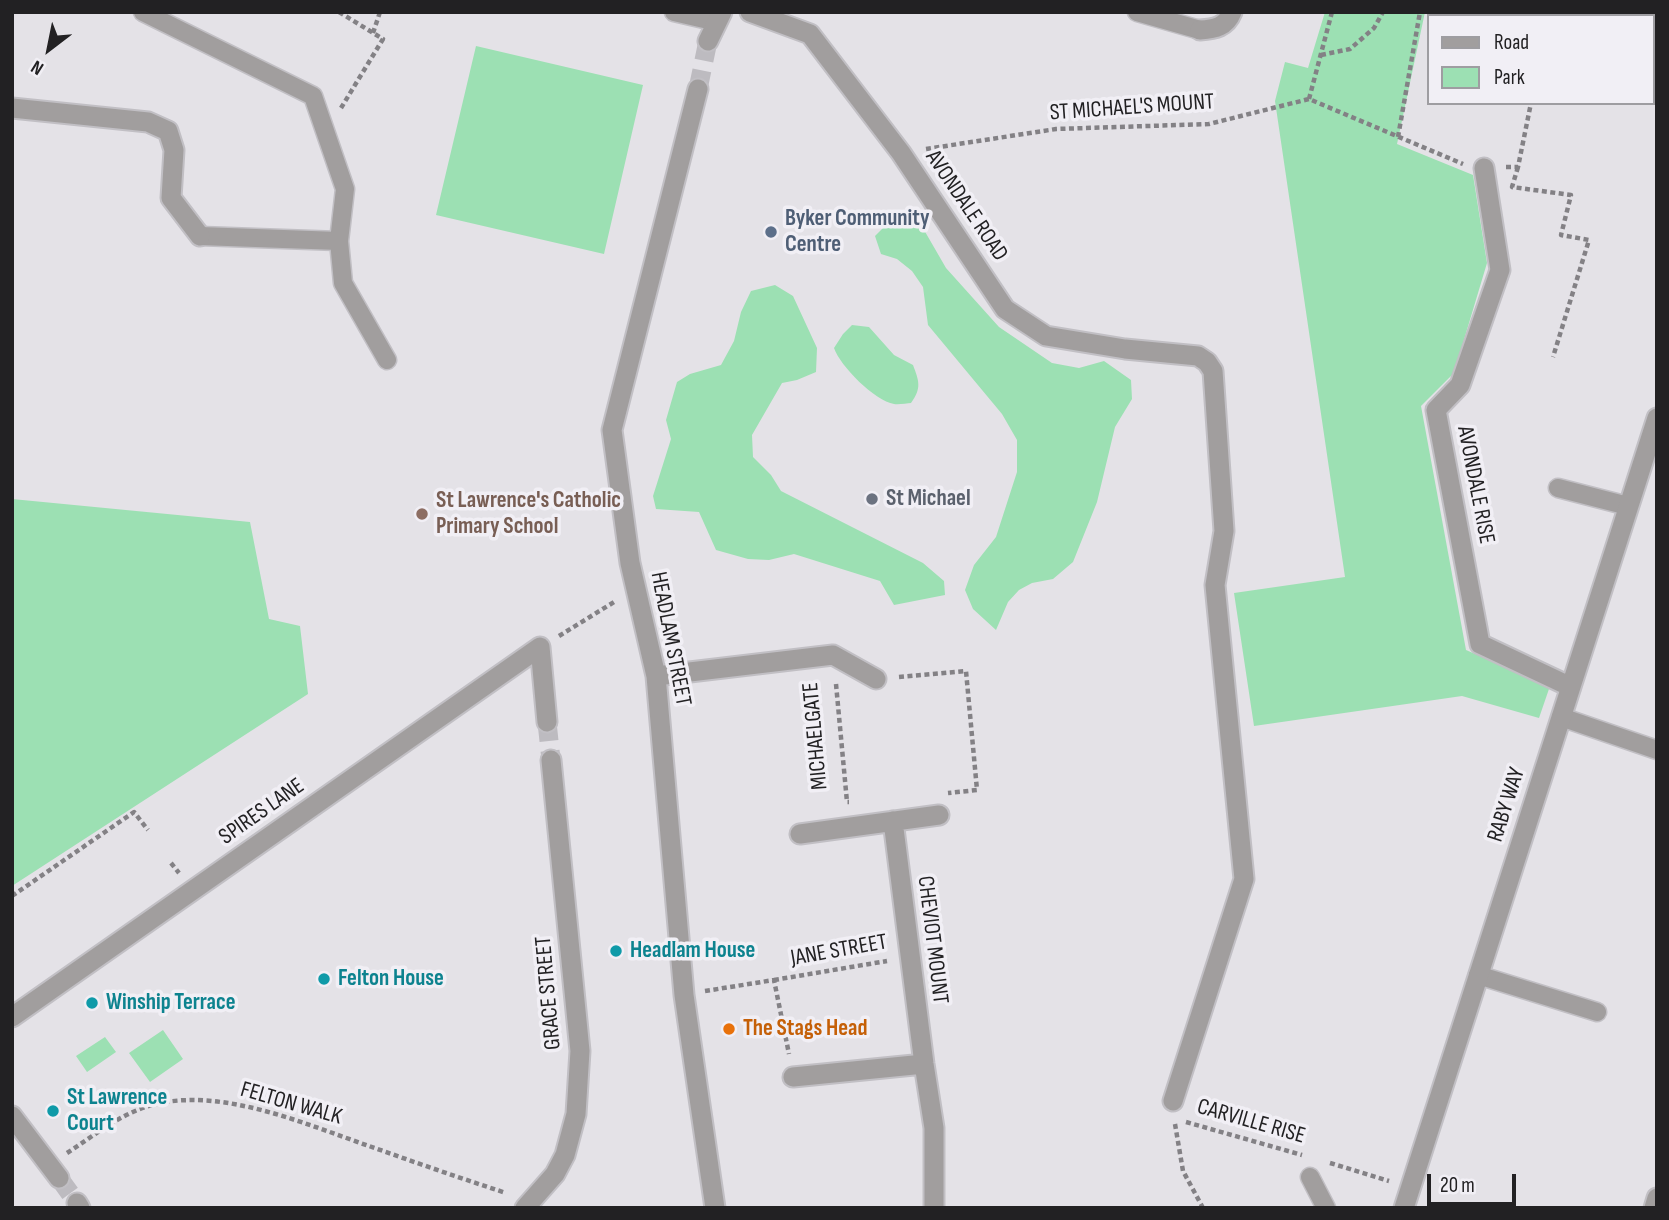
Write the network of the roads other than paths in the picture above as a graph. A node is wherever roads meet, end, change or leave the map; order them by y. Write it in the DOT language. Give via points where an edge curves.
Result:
graph roads {
  1 [pos="143,12"];
  2 [pos="674,12"];
  3 [pos="750,12"];
  4 [pos="1137,12"];
  5 [pos="1232,12"];
  6 [pos="719,17"];
  7 [pos="1200,30"];
  8 [pos="708,41"];
  9 [pos="698,89"];
  10 [pos="12,108"];
  11 [pos="1484,168"];
  12 [pos="200,236"];
  13 [pos="339,241"];
  14 [pos="387,360"];
  15 [pos="1657,418"];
  16 [pos="1558,488"];
  17 [pos="1628,506"];
  18 [pos="656,676"];
  19 [pos="876,679"];
  20 [pos="1570,687"];
  21 [pos="1561,717"];
  22 [pos="547,722"];
  23 [pos="1657,750"];
  24 [pos="551,760"];
  25 [pos="939,815"];
  26 [pos="893,821"];
  27 [pos="800,834"];
  28 [pos="1478,975"];
  29 [pos="1597,1012"];
  30 [pos="12,1017"];
  31 [pos="924,1064"];
  32 [pos="793,1077"];
  33 [pos="1173,1101"];
  34 [pos="12,1115"];
  35 [pos="54,1172"];
  36 [pos="1310,1177"];
  37 [pos="1657,1198"];
  38 [pos="528,1205"];
  39 [pos="715,1208"];
  40 [pos="934,1208"];
  41 [pos="1326,1208"];
  42 [pos="1404,1208"];
  43 [pos="1654,1208"];
  1 -- 13 [label="lane" via="313,96 345,189"];
  2 -- 6 [label="lane"];
  3 -- 33 [label="street, AVONDALE ROAD" via="810,34 901,153 1005,309 1046,337 1198,356 1213,370 1223,531 1215,585 1244,879"];
  4 -- 7 [label="lane"];
  5 -- 7 [label="street" via="1217,29"];
  6 -- 8 [label="street"];
  9 -- 18 [label="street, HEADLAM STREET" via="612,430 630,563"];
  10 -- 12 [label="street" via="148,122 168,131 174,150 171,198"];
  11 -- 20 [label="street, AVONDALE RISE" via="1500,271 1460,385 1436,410 1480,644"];
  12 -- 13 [label="lane"];
  13 -- 14 [label="lane" via="343,283"];
  15 -- 17 [label="street, RABY WAY"];
  16 -- 17 [label="lane"];
  17 -- 20 [label="street, RABY WAY"];
  18 -- 19 [label="street, MICHAELGATE" via="834,655"];
  18 -- 39 [label="street, HEADLAM STREET" via="684,995"];
  20 -- 21 [label="street, RABY WAY"];
  21 -- 23 [label="lane"];
  21 -- 28 [label="street, RABY WAY"];
  22 -- 30 [label="street, SPIRES LANE" via="540,647"];
  24 -- 38 [label="street, GRACE STREET" via="580,1052 576,1114 565,1155"];
  25 -- 26 [label="street"];
  26 -- 27 [label="street"];
  26 -- 31 [label="street, CHEVIOT MOUNT"];
  28 -- 29 [label="lane"];
  28 -- 42 [label="street, RABY WAY"];
  31 -- 32 [label="street"];
  31 -- 40 [label="street, CHEVIOT MOUNT" via="934,1128"];
  34 -- 35 [label="street"];
  36 -- 41 [label="lane"];
  37 -- 43 [label="street"];
}
